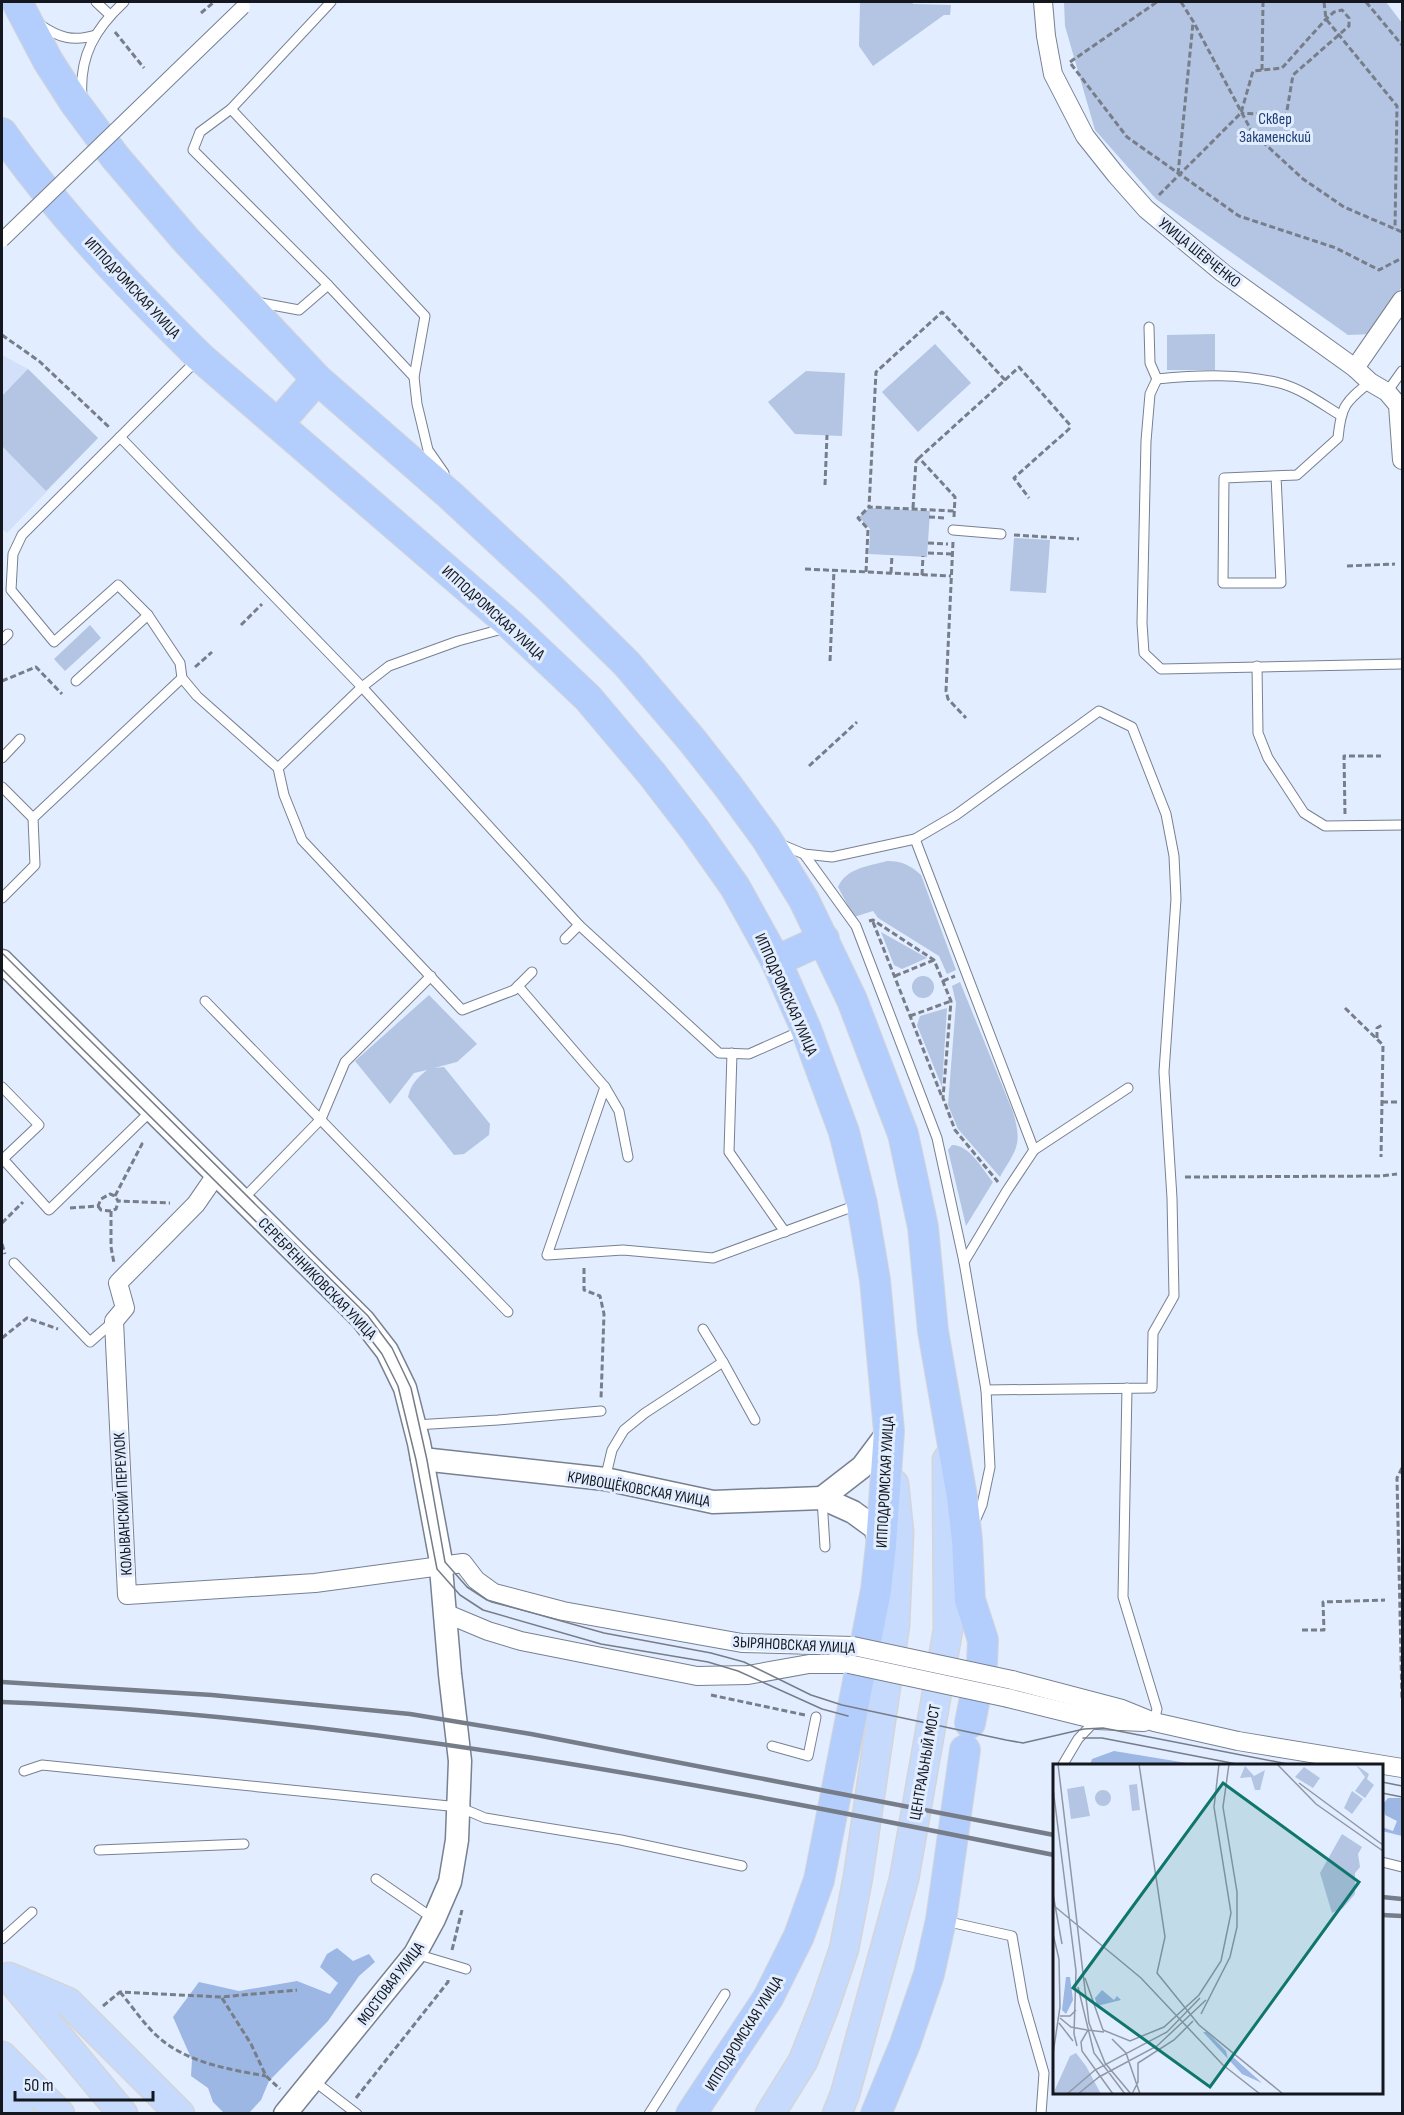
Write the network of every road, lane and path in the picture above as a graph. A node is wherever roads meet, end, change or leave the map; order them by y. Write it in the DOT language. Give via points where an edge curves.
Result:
graph roads {
  1 [pos="96,2"];
  2 [pos="124,2"];
  3 [pos="213,2"];
  4 [pos="331,2"];
  5 [pos="1043,2"];
  6 [pos="1157,2"];
  7 [pos="1181,2"];
  8 [pos="1263,2"];
  9 [pos="1324,2"];
  10 [pos="1366,2"];
  11 [pos="246,4"];
  12 [pos="20,7"];
  13 [pos="201,13"];
  14 [pos="110,15"];
  15 [pos="1326,19"];
  16 [pos="1193,21"];
  17 [pos="114,30"];
  18 [pos="1339,33"];
  19 [pos="96,35"];
  20 [pos="1402,45"];
  21 [pos="144,68"];
  22 [pos="1262,70"];
  23 [pos="231,109"];
  24 [pos="1241,112"];
  25 [pos="83,114"];
  26 [pos="2,133"];
  27 [pos="1178,174"];
  28 [pos="1146,209"];
  29 [pos="1395,230"];
  30 [pos="1402,232"];
  31 [pos="2,240"];
  32 [pos="1402,258"];
  33 [pos="328,285"];
  34 [pos="240,300"];
  35 [pos="1402,300"];
  36 [pos="1149,327"];
  37 [pos="2,335"];
  38 [pos="200,357"];
  39 [pos="1355,368"];
  40 [pos="1402,371"];
  41 [pos="414,376"];
  42 [pos="317,379"];
  43 [pos="1157,379"];
  44 [pos="1005,380"];
  45 [pos="1370,382"];
  46 [pos="1396,400"];
  47 [pos="1340,415"];
  48 [pos="278,424"];
  49 [pos="109,427"];
  50 [pos="827,435"];
  51 [pos="120,437"];
  52 [pos="919,458"];
  53 [pos="1402,460"];
  54 [pos="1276,476"];
  55 [pos="447,477"];
  56 [pos="825,485"];
  57 [pos="454,486"];
  58 [pos="1029,498"];
  59 [pos="869,507"];
  60 [pos="913,509"];
  61 [pos="954,511"];
  62 [pos="929,517"];
  63 [pos="954,518"];
  64 [pos="953,530"];
  65 [pos="486,531"];
  66 [pos="1001,534"];
  67 [pos="1079,539"];
  68 [pos="928,543"];
  69 [pos="953,544"];
  70 [pos="928,553"];
  71 [pos="892,555"];
  72 [pos="952,555"];
  73 [pos="922,556"];
  74 [pos="1395,564"];
  75 [pos="1347,566"];
  76 [pos="805,569"];
  77 [pos="834,570"];
  78 [pos="866,572"];
  79 [pos="891,573"];
  80 [pos="922,574"];
  81 [pos="951,576"];
  82 [pos="272,594"];
  83 [pos="148,615"];
  84 [pos="241,625"];
  85 [pos="512,626"];
  86 [pos="212,652"];
  87 [pos="830,661"];
  88 [pos="1402,664"];
  89 [pos="196,666"];
  90 [pos="1257,666"];
  91 [pos="182,678"];
  92 [pos="2,681"];
  93 [pos="76,681"];
  94 [pos="362,687"];
  95 [pos="62,694"];
  96 [pos="966,718"];
  97 [pos="856,722"];
  98 [pos="20,739"];
  99 [pos="1381,756"];
  100 [pos="2,758"];
  101 [pos="809,766"];
  102 [pos="279,768"];
  103 [pos="2,787"];
  104 [pos="33,818"];
  105 [pos="1345,825"];
  106 [pos="1402,825"];
  107 [pos="766,838"];
  108 [pos="915,839"];
  109 [pos="804,854"];
  110 [pos="2,898"];
  111 [pos="873,920"];
  112 [pos="579,925"];
  113 [pos="856,926"];
  114 [pos="565,939"];
  115 [pos="824,939"];
  116 [pos="934,960"];
  117 [pos="2,961"];
  118 [pos="776,961"];
  119 [pos="532,972"];
  120 [pos="431,976"];
  121 [pos="895,976"];
  122 [pos="518,986"];
  123 [pos="205,1001"];
  124 [pos="951,1001"];
  125 [pos="1345,1008"];
  126 [pos="910,1016"];
  127 [pos="1382,1025"];
  128 [pos="806,1029"];
  129 [pos="1377,1038"];
  130 [pos="732,1053"];
  131 [pos="2,1087"];
  132 [pos="605,1087"];
  133 [pos="1128,1088"];
  134 [pos="943,1098"];
  135 [pos="1382,1102"];
  136 [pos="1397,1102"];
  137 [pos="152,1110"];
  138 [pos="321,1119"];
  139 [pos="130,1133"];
  140 [pos="1034,1150"];
  141 [pos="628,1157"];
  142 [pos="1381,1157"];
  143 [pos="1397,1174"];
  144 [pos="216,1175"];
  145 [pos="1171,1177"];
  146 [pos="1006,1192"];
  147 [pos="116,1196"];
  148 [pos="118,1201"];
  149 [pos="242,1201"];
  150 [pos="196,1204"];
  151 [pos="862,1204"];
  152 [pos="98,1206"];
  153 [pos="49,1210"];
  154 [pos="111,1211"];
  155 [pos="2,1223"];
  156 [pos="785,1232"];
  157 [pos="2,1244"];
  158 [pos="5,1255"];
  159 [pos="964,1262"];
  160 [pos="14,1263"];
  161 [pos="583,1268"];
  162 [pos="118,1283"];
  163 [pos="508,1312"];
  164 [pos="114,1322"];
  165 [pos="702,1329"];
  166 [pos="2,1338"];
  167 [pos="90,1342"];
  168 [pos="723,1362"];
  169 [pos="1127,1388"];
  170 [pos="986,1390"];
  171 [pos="946,1402"];
  172 [pos="601,1411"];
  173 [pos="754,1420"];
  174 [pos="415,1425"];
  175 [pos="889,1431"];
  176 [pos="422,1459"];
  177 [pos="1402,1468"];
  178 [pos="605,1479"];
  179 [pos="822,1498"];
  180 [pos="967,1540"];
  181 [pos="881,1545"];
  182 [pos="825,1547"];
  183 [pos="441,1565"];
  184 [pos="1385,1600"];
  185 [pos="445,1613"];
  186 [pos="1302,1630"];
  187 [pos="856,1653"];
  188 [pos="982,1663"];
  189 [pos="1010,1689"];
  190 [pos="1402,1700"];
  191 [pos="816,1717"];
  192 [pos="1097,1720"];
  193 [pos="1154,1722"];
  194 [pos="970,1724"];
  195 [pos="772,1746"];
  196 [pos="460,1761"];
  197 [pos="1063,1764"];
  198 [pos="1378,1764"];
  199 [pos="1383,1765"];
  200 [pos="1402,1768"];
  201 [pos="24,1771"];
  202 [pos="459,1807"];
  203 [pos="244,1844"];
  204 [pos="99,1850"];
  205 [pos="1383,1862"];
  206 [pos="742,1866"];
  207 [pos="1402,1867"];
  208 [pos="376,1880"];
  209 [pos="32,1912"];
  210 [pos="434,1919"];
  211 [pos="941,1920"];
  212 [pos="2,1939"];
  213 [pos="415,1954"];
  214 [pos="466,1969"];
  215 [pos="5,1973"];
  216 [pos="297,1990"];
  217 [pos="120,1992"];
  218 [pos="725,1994"];
  219 [pos="221,1997"];
  220 [pos="102,2008"];
  221 [pos="2,2056"];
  222 [pos="266,2076"];
  223 [pos="312,2080"];
  224 [pos="280,2089"];
  225 [pos="2,2093"];
  226 [pos="20,2114"];
  227 [pos="60,2114"];
  228 [pos="123,2114"];
  229 [pos="180,2114"];
  230 [pos="285,2114"];
  231 [pos="357,2114"];
  232 [pos="649,2114"];
  233 [pos="691,2114"];
  234 [pos="770,2114"];
  235 [pos="837,2114"];
  236 [pos="876,2114"];
  237 [pos="1041,2114"];
  1 -- 14 [label="lane"];
  2 -- 14 [label="lane"];
  3 -- 13 [label="path"];
  4 -- 23 [label="lane"];
  5 -- 28 [label="street, УЛИЦА ШЕВЧЕНКО" via="1053,74 1085,136"];
  6 -- 27 [label="path" via="1070,63 1126,137"];
  7 -- 16 [label="path"];
  8 -- 22 [label="path"];
  9 -- 15 [label="path"];
  10 -- 20 [label="path"];
  11 -- 31 [label="street, bridge"];
  12 -- 19 [label="lane" via="63,37 79,40"];
  12 -- 25 [label="highway" via="48,61"];
  14 -- 19 [label="lane"];
  15 -- 18 [label="path"];
  15 -- 18 [label="path" via="1342,10 1349,18 1349,26"];
  15 -- 22 [label="path" via="1282,68"];
  16 -- 24 [label="path"];
  16 -- 27 [label="path"];
  17 -- 21 [label="path"];
  18 -- 24 [label="path" via="1293,75 1286,116"];
  18 -- 29 [label="path" via="1397,106"];
  19 -- 25 [label="lane" via="82,66"];
  22 -- 24 [label="path" via="1253,71"];
  23 -- 33 [label="lane" via="200,132 193,150"];
  23 -- 41 [label="lane" via="425,316"];
  24 -- 27 [label="path"];
  24 -- 29 [label="path" via="1252,132 1303,179 1344,207"];
  25 -- 34 [label="highway" via="141,189"];
  26 -- 38 [label="highway, ИППОДРОМСКАЯ УЛИЦА" via="102,256"];
  27 -- 28 [label="path"];
  27 -- 32 [label="path" via="1239,216 1336,248 1379,270"];
  28 -- 39 [label="street, УЛИЦА ШЕВЧЕНКО" via="1223,273"];
  29 -- 30 [label="path"];
  33 -- 34 [label="lane" via="299,310"];
  33 -- 41 [label="lane"];
  34 -- 42 [label="highway"];
  35 -- 39 [label="street"];
  36 -- 43 [label="lane" via="1150,363"];
  37 -- 49 [label="path" via="39,361"];
  38 -- 48 [label="highway, ИППОДРОМСКАЯ УЛИЦА"];
  38 -- 51 [label="lane"];
  39 -- 45 [label="street, УЛИЦА ШЕВЧЕНКО"];
  40 -- 46 [label="lane"];
  41 -- 55 [label="lane" via="428,450"];
  42 -- 48 [label="highway"];
  42 -- 65 [label="highway"];
  43 -- 47 [label="lane" via="1241,376 1284,384"];
  43 -- 90 [label="lane" via="1150,394 1146,441 1144,653 1161,669"];
  44 -- 52 [label="path"];
  44 -- 58 [label="path" via="1019,367 1070,424 1014,478"];
  44 -- 59 [label="path" via="942,312 876,372"];
  45 -- 46 [label="street, УЛИЦА ШЕВЧЕНКО"];
  45 -- 47 [label="lane" via="1349,399"];
  46 -- 53 [label="street"];
  47 -- 54 [label="lane" via="1338,438 1297,475"];
  48 -- 85 [label="highway, ИППОДРОМСКАЯ УЛИЦА"];
  50 -- 56 [label="path"];
  51 -- 82 [label="lane"];
  51 -- 83 [label="lane" via="22,535 13,554 11,590 54,642 118,585"];
  52 -- 60 [label="path"];
  52 -- 61 [label="path" via="955,497"];
  54 -- 54 [label="lane" via="1224,478 1223,583 1281,583"];
  57 -- 65 [label="lane"];
  59 -- 60 [label="path"];
  59 -- 78 [label="path" via="858,518 868,529"];
  60 -- 61 [label="path"];
  61 -- 63 [label="path"];
  62 -- 63 [label="path"];
  63 -- 64 [label="path"];
  64 -- 66 [label="lane"];
  64 -- 69 [label="path"];
  65 -- 107 [label="highway" via="627,664 691,739"];
  66 -- 67 [label="path"];
  68 -- 69 [label="path"];
  69 -- 72 [label="path"];
  70 -- 72 [label="path"];
  71 -- 79 [label="path"];
  72 -- 81 [label="path"];
  73 -- 80 [label="path"];
  74 -- 75 [label="path"];
  76 -- 77 [label="path"];
  77 -- 78 [label="path"];
  77 -- 87 [label="path"];
  78 -- 79 [label="path"];
  79 -- 80 [label="path"];
  80 -- 81 [label="path"];
  81 -- 96 [label="path" via="946,691 948,699"];
  82 -- 84 [label="path"];
  82 -- 94 [label="lane"];
  83 -- 91 [label="lane" via="180,663"];
  83 -- 93 [label="lane"];
  85 -- 94 [label="lane" via="389,666"];
  85 -- 118 [label="highway, ИППОДРОМСКАЯ УЛИЦА" via="588,698 652,774 735,887"];
  86 -- 89 [label="path"];
  88 -- 90 [label="lane"];
  90 -- 105 [label="lane" via="1258,733 1268,758 1304,813 1325,826"];
  91 -- 102 [label="lane"];
  91 -- 104 [label="lane"];
  92 -- 95 [label="path" via="36,667"];
  94 -- 102 [label="lane"];
  94 -- 112 [label="lane"];
  97 -- 101 [label="path"];
  98 -- 100 [label="lane"];
  99 -- 105 [label="path" via="1344,756"];
  102 -- 120 [label="lane" via="284,795 302,840"];
  103 -- 104 [label="lane"];
  104 -- 110 [label="lane" via="35,865"];
  105 -- 106 [label="lane"];
  107 -- 109 [label="lane"];
  107 -- 115 [label="highway"];
  108 -- 109 [label="lane" via="832,857"];
  108 -- 140 [label="lane"];
  108 -- 145 [label="lane" via="956,815 1099,711 1132,727 1166,814 1174,856 1176,899 1164,1072"];
  109 -- 113 [label="lane"];
  111 -- 113 [label="path"];
  111 -- 116 [label="path"];
  111 -- 121 [label="path"];
  112 -- 114 [label="lane"];
  112 -- 130 [label="lane" via="719,1053"];
  113 -- 159 [label="lane" via="937,1138"];
  115 -- 118 [label="highway"];
  115 -- 171 [label="highway" via="903,1134 923,1227 933,1331"];
  116 -- 121 [label="path"];
  116 -- 124 [label="path"];
  117 -- 137 [label="street, СЕРЕБРЕННИКОВСКАЯ УЛИЦА"];
  118 -- 128 [label="highway, ИППОДРОМСКАЯ УЛИЦА"];
  119 -- 122 [label="lane"];
  120 -- 122 [label="lane" via="462,1010"];
  120 -- 138 [label="lane" via="345,1062"];
  121 -- 126 [label="path"];
  122 -- 132 [label="lane"];
  123 -- 138 [label="lane"];
  124 -- 126 [label="path"];
  124 -- 134 [label="path"];
  125 -- 129 [label="path"];
  126 -- 134 [label="path"];
  127 -- 129 [label="path" via="1377,1028"];
  128 -- 130 [label="lane" via="748,1054"];
  128 -- 151 [label="highway, ИППОДРОМСКАЯ УЛИЦА" via="844,1132"];
  129 -- 135 [label="path" via="1383,1045"];
  130 -- 156 [label="lane" via="729,1152"];
  131 -- 153 [label="lane" via="39,1125 3,1159"];
  132 -- 141 [label="lane" via="620,1110"];
  132 -- 156 [label="lane" via="547,1255 623,1250 713,1258"];
  133 -- 140 [label="lane"];
  134 -- 146 [label="path" via="955,1130"];
  135 -- 136 [label="path"];
  135 -- 142 [label="path"];
  137 -- 139 [label="lane"];
  137 -- 144 [label="street, СЕРЕБРЕННИКОВСКАЯ УЛИЦА"];
  138 -- 149 [label="lane"];
  138 -- 163 [label="lane"];
  139 -- 147 [label="path" via="142,1144"];
  139 -- 153 [label="lane"];
  140 -- 146 [label="lane"];
  143 -- 145 [label="path"];
  144 -- 149 [label="street, СЕРЕБРЕННИКОВСКАЯ УЛИЦА"];
  144 -- 150 [label="street"];
  145 -- 169 [label="lane" via="1174,1296 1153,1333 1152,1388"];
  146 -- 159 [label="lane"];
  147 -- 148 [label="path"];
  147 -- 152 [label="path" via="104,1196"];
  148 -- 150 [label="path"];
  148 -- 154 [label="path"];
  149 -- 174 [label="street, СЕРЕБРЕННИКОВСКАЯ УЛИЦА" via="375,1335 405,1388"];
  150 -- 162 [label="street"];
  151 -- 156 [label="lane"];
  151 -- 175 [label="highway, ИППОДРОМСКАЯ УЛИЦА" via="875,1280"];
  152 -- 153 [label="path"];
  152 -- 154 [label="path"];
  153 -- 155 [label="path" via="27,1198"];
  154 -- 162 [label="path" via="111,1247"];
  157 -- 158 [label="path"];
  159 -- 170 [label="lane"];
  160 -- 167 [label="lane"];
  161 -- 172 [label="path" via="584,1290 600,1296 604,1314"];
  162 -- 164 [label="street, КОЛЫВАНСКИЙ ПЕРЕУЛОК" via="125,1308"];
  164 -- 167 [label="lane"];
  164 -- 183 [label="street, КОЛЫВАНСКИЙ ПЕРЕУЛОК" via="127,1595 315,1583"];
  165 -- 168 [label="lane"];
  166 -- 167 [label="path" via="27,1318"];
  168 -- 173 [label="lane"];
  168 -- 178 [label="lane" via="624,1430 612,1450"];
  169 -- 170 [label="lane"];
  169 -- 193 [label="lane" via="1123,1597 1157,1709"];
  170 -- 180 [label="lane" via="990,1467 982,1505"];
  171 -- 180 [label="highway"];
  171 -- 235 [label="main road, ЦЕНТРАЛЬНЫЙ МОСТ" via="948,1630 904,1879"];
  172 -- 174 [label="lane"];
  174 -- 176 [label="street, СЕРЕБРЕННИКОВСКАЯ УЛИЦА"];
  175 -- 179 [label="street" via="861,1467"];
  175 -- 181 [label="highway, ИППОДРОМСКАЯ УЛИЦА"];
  175 -- 234 [label="main road" via="899,1533 895,1625 858,1877 844,1949 825,2005 803,2061"];
  176 -- 178 [label="street, КРИВОЩЁКОВСКАЯ УЛИЦА"];
  176 -- 183 [label="street, СЕРЕБРЕННИКОВСКАЯ УЛИЦА"];
  177 -- 190 [label="path" via="1397,1478"];
  178 -- 179 [label="street, КРИВОЩЁКОВСКАЯ УЛИЦА" via="713,1502"];
  179 -- 181 [label="street" via="853,1512 875,1528"];
  179 -- 182 [label="lane"];
  180 -- 188 [label="highway" via="970,1600 983,1640"];
  181 -- 187 [label="highway, ИППОДРОМСКАЯ УЛИЦА" via="876,1590"];
  183 -- 185 [label="street, СЕРЕБРЕННИКОВСКАЯ УЛИЦА"];
  183 -- 187 [label="street, ЗЫРЯНОВСКАЯ УЛИЦА" via="463,1563 476,1580 494,1593 563,1611 742,1643"];
  184 -- 186 [label="path" via="1323,1602 1324,1630"];
  185 -- 187 [label="street, ЗЫРЯНОВСКАЯ УЛИЦА" via="521,1641 696,1676 748,1675"];
  185 -- 196 [label="street, СЕРЕБРЕННИКОВСКАЯ УЛИЦА"];
  187 -- 189 [label="street, ЗЫРЯНОВСКАЯ УЛИЦА, bridge"];
  187 -- 233 [label="highway, ИППОДРОМСКАЯ УЛИЦА" via="819,1880 799,1936 768,1998"];
  189 -- 192 [label="street, ЗЫРЯНОВСКАЯ УЛИЦА"];
  189 -- 193 [label="street, ЗЫРЯНОВСКАЯ УЛИЦА" via="1122,1709"];
  191 -- 195 [label="lane" via="808,1756"];
  192 -- 193 [label="street, ЗЫРЯНОВСКАЯ УЛИЦА"];
  192 -- 197 [label="lane" via="1078,1739"];
  193 -- 198 [label="street, ЗЫРЯНОВСКАЯ УЛИЦА" via="1238,1741"];
  194 -- 211 [label="highway"];
  196 -- 202 [label="street, МОСТОВАЯ УЛИЦА"];
  199 -- 200 [label="street, ЗЫРЯНОВСКАЯ УЛИЦА"];
  201 -- 202 [label="lane" via="42,1765"];
  202 -- 206 [label="lane" via="484,1818 621,1840"];
  202 -- 210 [label="street, МОСТОВАЯ УЛИЦА" via="450,1882"];
  203 -- 204 [label="lane"];
  205 -- 207 [label="lane"];
  208 -- 210 [label="lane"];
  209 -- 212 [label="lane"];
  210 -- 213 [label="street, МОСТОВАЯ УЛИЦА"];
  211 -- 236 [label="highway" via="929,1974"];
  211 -- 237 [label="lane" via="1012,1936 1023,2000 1044,2073"];
  213 -- 214 [label="lane"];
  213 -- 223 [label="street, МОСТОВАЯ УЛИЦА"];
  215 -- 228 [label="main road"];
  215 -- 229 [label="main road" via="68,2002"];
  216 -- 219 [label="path"];
  217 -- 219 [label="path"];
  217 -- 220 [label="path"];
  217 -- 222 [label="path" via="157,2036 188,2057"];
  218 -- 232 [label="lane"];
  219 -- 222 [label="path"];
  221 -- 227 [label="main road"];
  222 -- 224 [label="path"];
  223 -- 230 [label="street, МОСТОВАЯ УЛИЦА"];
  223 -- 231 [label="lane"];
  225 -- 226 [label="main road"];
}
